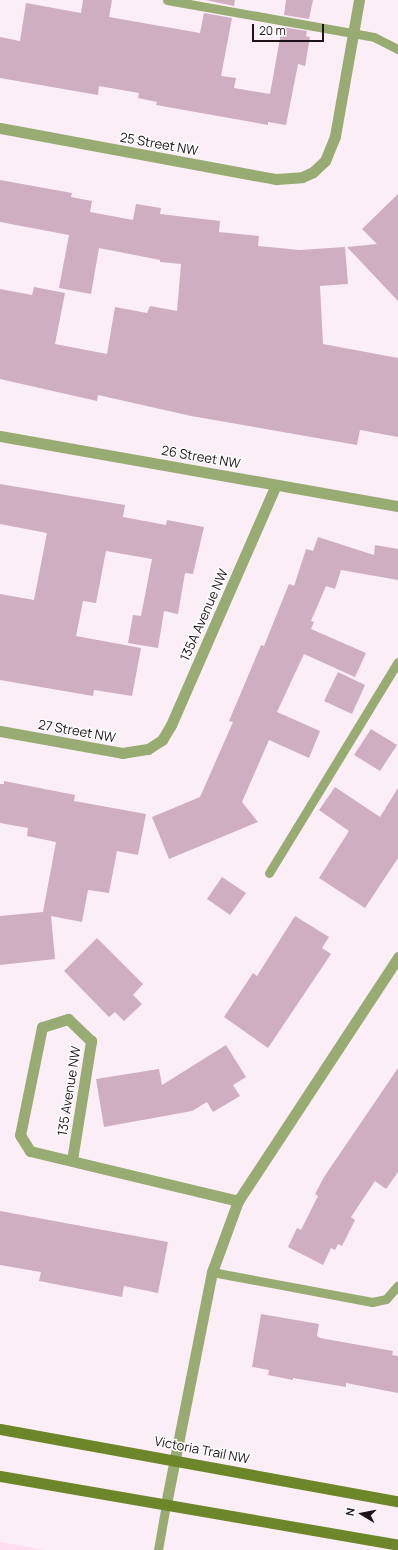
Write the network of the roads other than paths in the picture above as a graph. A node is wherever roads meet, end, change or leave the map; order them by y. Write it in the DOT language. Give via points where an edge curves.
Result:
graph roads {
  1 [pos="166,0"];
  2 [pos="359,0"];
  3 [pos="354,34"];
  4 [pos="398,49"];
  5 [pos="0,128"];
  6 [pos="0,436"];
  7 [pos="276,485"];
  8 [pos="398,506"];
  9 [pos="398,662"];
  10 [pos="0,731"];
  11 [pos="148,749"];
  12 [pos="269,873"];
  13 [pos="398,957"];
  14 [pos="72,1160"];
  15 [pos="238,1201"];
  16 [pos="212,1272"];
  17 [pos="398,1285"];
  18 [pos="0,1429"];
  19 [pos="176,1460"];
  20 [pos="0,1476"];
  21 [pos="398,1501"];
  22 [pos="166,1504"];
  23 [pos="398,1545"];
  24 [pos="382,1546"];
  25 [pos="158,1550"];
  1 -- 3 [label="lane"];
  2 -- 3 [label="street"];
  3 -- 4 [label="lane" via="374,37"];
  3 -- 5 [label="street, 25 Street NW" via="335,136 325,161 313,172 302,177 276,179"];
  6 -- 7 [label="street, 26 Street NW"];
  7 -- 8 [label="street, 26 Street NW"];
  7 -- 11 [label="street, 135A Avenue NW" via="171,725 162,740"];
  9 -- 12 [label="lane"];
  10 -- 11 [label="street, 27 Street NW" via="122,753"];
  13 -- 15 [label="street"];
  14 -- 14 [label="street, 135 Avenue NW" via="30,1151 20,1135 42,1026 68,1019 91,1042"];
  14 -- 15 [label="street, 135 Avenue NW"];
  15 -- 16 [label="street"];
  16 -- 17 [label="lane" via="372,1302 386,1299"];
  16 -- 19 [label="street"];
  18 -- 19 [label="main road, Victoria Trail NW"];
  19 -- 21 [label="main road, Victoria Trail NW"];
  19 -- 22 [label="street"];
  20 -- 22 [label="main road"];
  22 -- 24 [label="main road"];
  22 -- 25 [label="lane"];
  23 -- 24 [label="main road"];
}
